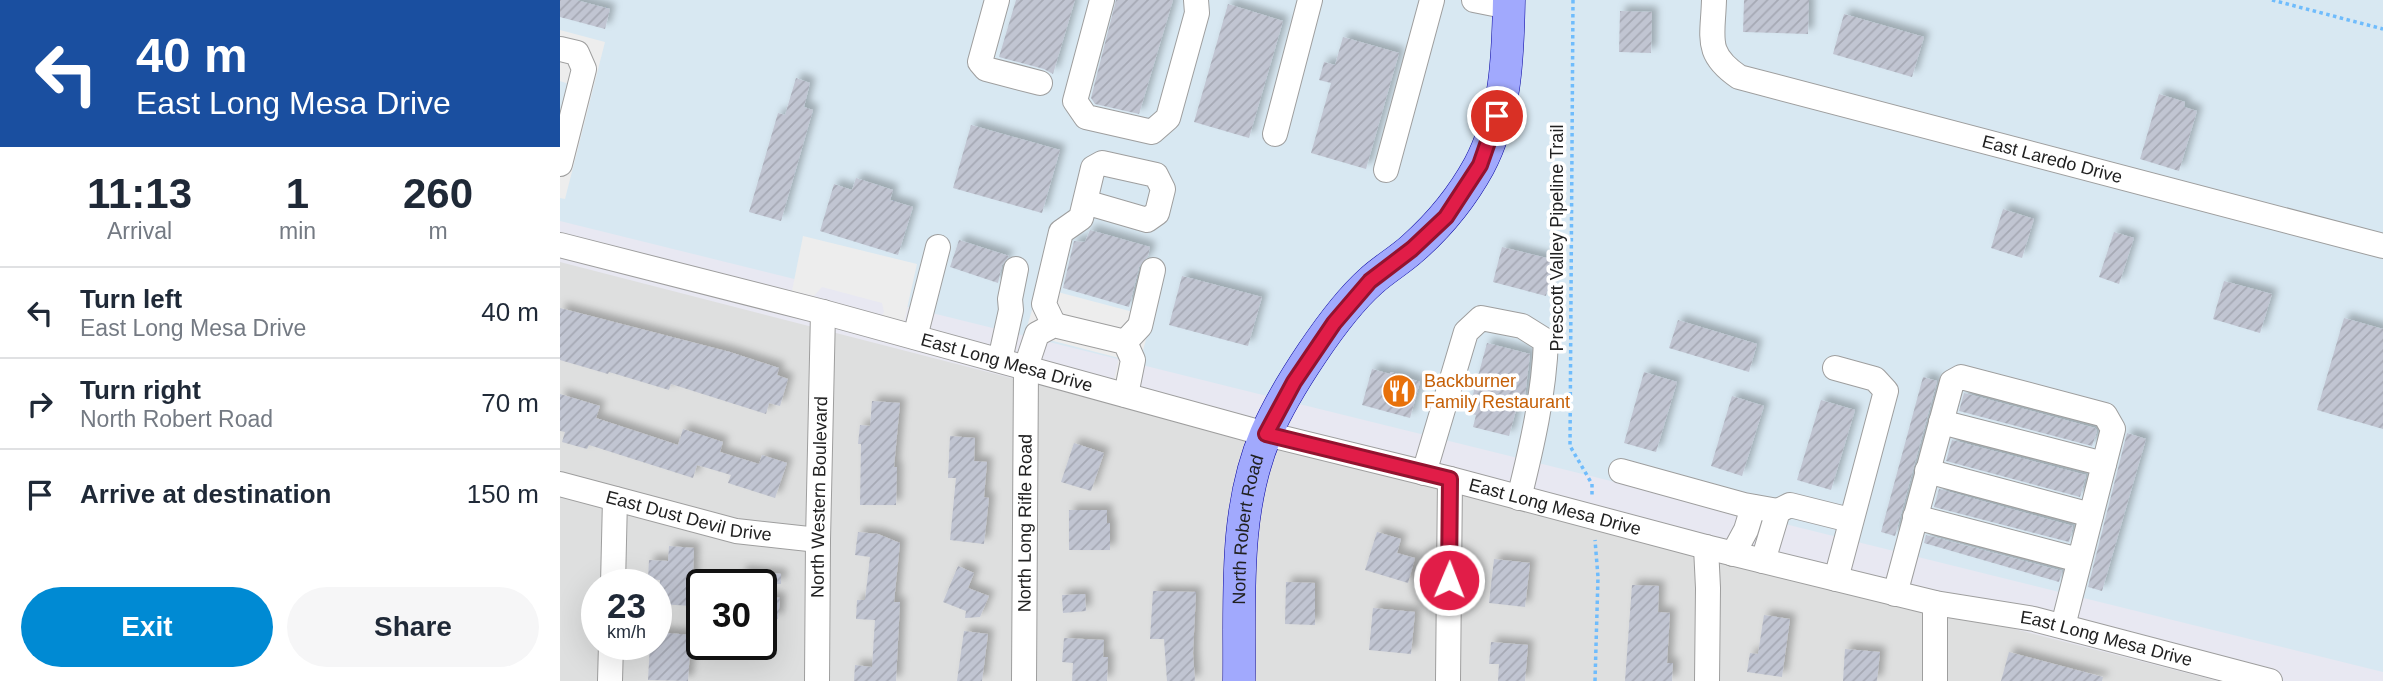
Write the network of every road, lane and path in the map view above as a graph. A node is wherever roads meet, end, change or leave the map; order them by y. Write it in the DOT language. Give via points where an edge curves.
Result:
graph roads {
  1 [pos="997,0"];
  2 [pos="1102,0"];
  3 [pos="1196,0"];
  4 [pos="1310,0"];
  5 [pos="1432,0"];
  6 [pos="1474,0"];
  7 [pos="1573,0"];
  8 [pos="1714,0"];
  9 [pos="2272,0"];
  10 [pos="1509,4"];
  11 [pos="2383,29"];
  12 [pos="560,49"];
  13 [pos="1040,83"];
  14 [pos="1275,134"];
  15 [pos="560,164"];
  16 [pos="1386,170"];
  17 [pos="1085,202"];
  18 [pos="560,246"];
  19 [pos="2383,246"];
  20 [pos="939,247"];
  21 [pos="1016,269"];
  22 [pos="1153,270"];
  23 [pos="823,312"];
  24 [pos="1054,325"];
  25 [pos="915,337"];
  26 [pos="1125,342"];
  27 [pos="1000,360"];
  28 [pos="1026,367"];
  29 [pos="1835,368"];
  30 [pos="1126,395"];
  31 [pos="1941,422"];
  32 [pos="1266,434"];
  33 [pos="2104,464"];
  34 [pos="1621,471"];
  35 [pos="1927,471"];
  36 [pos="1424,473"];
  37 [pos="1450,479"];
  38 [pos="560,484"];
  39 [pos="1519,498"];
  40 [pos="615,499"];
  41 [pos="1753,507"];
  42 [pos="1778,511"];
  43 [pos="2091,515"];
  44 [pos="1594,517"];
  45 [pos="1915,517"];
  46 [pos="1850,520"];
  47 [pos="818,540"];
  48 [pos="1706,547"];
  49 [pos="1733,554"];
  50 [pos="2079,560"];
  51 [pos="1763,561"];
  52 [pos="613,569"];
  53 [pos="1836,579"];
  54 [pos="1895,594"];
  55 [pos="1935,603"];
  56 [pos="2063,626"];
  57 [pos="611,660"];
  58 [pos="610,681"];
  59 [pos="817,681"];
  60 [pos="1024,681"];
  61 [pos="1239,681"];
  62 [pos="1448,681"];
  63 [pos="1595,681"];
  64 [pos="1707,681"];
  65 [pos="1935,681"];
  66 [pos="2270,681"];
  1 -- 13 [label="street" via="980,62 986,69"];
  2 -- 3 [label="street" via="1074,101 1086,117 1152,132 1168,118 1197,13"];
  4 -- 14 [label="street"];
  5 -- 16 [label="street"];
  6 -- 10 [label="street"];
  7 -- 44 [label="path, Prescott Valley Pipeline Trail" via="1570,446 1592,484"];
  8 -- 19 [label="street, East Laredo Drive" via="1712,49 1725,67 1739,76"];
  9 -- 11 [label="path"];
  10 -- 32 [label="main road, North Robert Road" via="1507,73 1480,165 1446,217 1370,281 1334,323"];
  12 -- 15 [label="street" via="577,53 584,69"];
  17 -- 24 [label="street" via="1081,218 1061,232 1044,304"];
  18 -- 23 [label="street, East Long Mesa Drive"];
  20 -- 25 [label="street"];
  21 -- 27 [label="street"];
  22 -- 26 [label="street" via="1140,326"];
  23 -- 25 [label="street, East Long Mesa Drive"];
  23 -- 47 [label="street, North Western Boulevard"];
  24 -- 26 [label="street"];
  24 -- 28 [label="street, North Long Rifle Road" via="1037,334"];
  25 -- 27 [label="street, East Long Mesa Drive"];
  26 -- 30 [label="street" via="1133,360"];
  27 -- 28 [label="street, East Long Mesa Drive"];
  28 -- 30 [label="street, East Long Mesa Drive"];
  28 -- 60 [label="street, North Long Rifle Road"];
  29 -- 46 [label="street" via="1875,379 1886,391"];
  30 -- 32 [label="street, East Long Mesa Drive"];
  31 -- 33 [label="street"];
  31 -- 33 [label="street" via="1952,382 1961,377 2105,415 2113,429"];
  31 -- 35 [label="street"];
  32 -- 36 [label="street, East Long Mesa Drive"];
  32 -- 61 [label="main road, North Robert Road" via="1255,466 1241,542"];
  33 -- 43 [label="street"];
  34 -- 41 [label="street"];
  35 -- 43 [label="street"];
  35 -- 45 [label="street"];
  36 -- 37 [label="street, East Long Mesa Drive"];
  36 -- 39 [label="street" via="1466,332 1481,318 1522,326 1546,341 1545,370"];
  37 -- 39 [label="street, East Long Mesa Drive"];
  37 -- 62 [label="street"];
  38 -- 40 [label="street, East Dust Devil Drive"];
  39 -- 44 [label="street, East Long Mesa Drive"];
  40 -- 47 [label="street, East Dust Devil Drive" via="736,531"];
  40 -- 52 [label="street"];
  41 -- 42 [label="street"];
  41 -- 49 [label="street"];
  42 -- 46 [label="street" via="1790,505"];
  42 -- 51 [label="street"];
  43 -- 50 [label="street"];
  44 -- 48 [label="street, East Long Mesa Drive"];
  44 -- 63 [label="path, Prescott Valley Pipeline Trail" via="1598,577"];
  45 -- 50 [label="street"];
  45 -- 54 [label="street"];
  46 -- 53 [label="street"];
  47 -- 59 [label="street, North Western Boulevard"];
  48 -- 49 [label="street, East Long Mesa Drive"];
  48 -- 64 [label="street"];
  49 -- 51 [label="street, East Long Mesa Drive"];
  50 -- 56 [label="street"];
  51 -- 53 [label="street, East Long Mesa Drive"];
  53 -- 54 [label="street, East Long Mesa Drive"];
  54 -- 55 [label="street, East Long Mesa Drive"];
  55 -- 56 [label="street, East Long Mesa Drive"];
  55 -- 65 [label="street"];
  56 -- 66 [label="street, East Long Mesa Drive"];
  57 -- 58 [label="street"];
}
